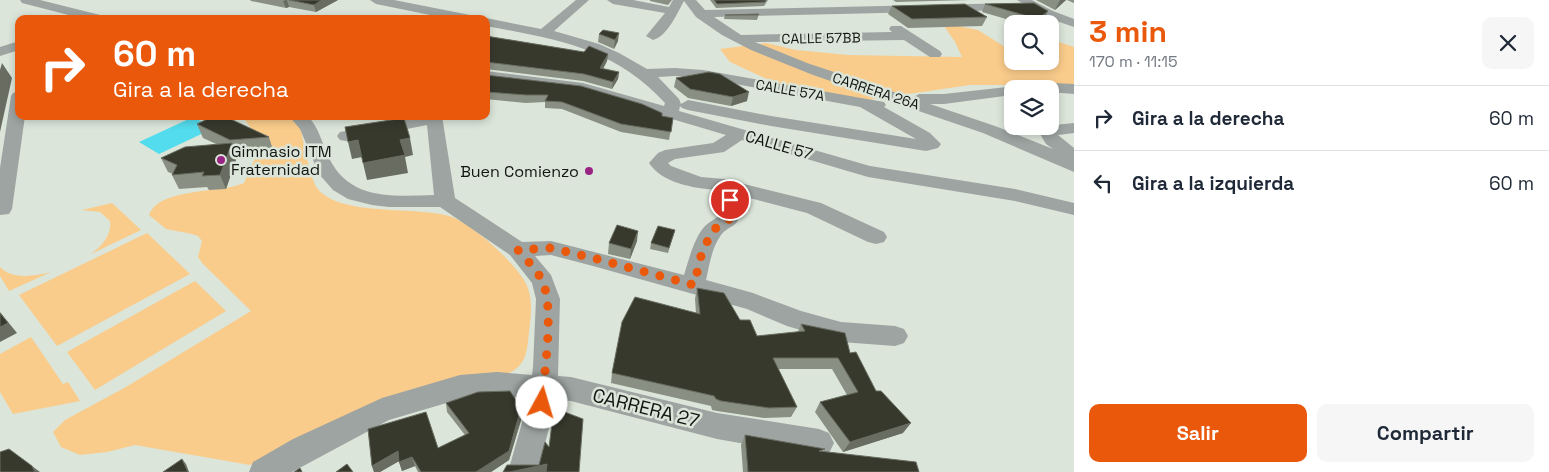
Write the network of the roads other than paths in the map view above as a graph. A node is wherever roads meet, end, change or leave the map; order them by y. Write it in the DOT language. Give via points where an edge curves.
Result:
graph roads {
  1 [pos="26,0"];
  2 [pos="376,0"];
  3 [pos="425,0"];
  4 [pos="583,0"];
  5 [pos="612,0"];
  6 [pos="689,0"];
  7 [pos="863,0"];
  8 [pos="1026,2"];
  9 [pos="676,5"];
  10 [pos="413,8"];
  11 [pos="872,10"];
  12 [pos="700,14"];
  13 [pos="84,15"];
  14 [pos="449,15"];
  15 [pos="490,23"];
  16 [pos="1074,23"];
  17 [pos="544,33"];
  18 [pos="653,36"];
  19 [pos="905,36"];
  20 [pos="736,38"];
  21 [pos="15,46"];
  22 [pos="0,52"];
  23 [pos="15,52"];
  24 [pos="935,54"];
  25 [pos="642,74"];
  26 [pos="490,76"];
  27 [pos="1059,88"];
  28 [pos="1074,89"];
  29 [pos="1004,91"];
  30 [pos="896,98"];
  31 [pos="865,103"];
  32 [pos="672,107"];
  33 [pos="938,112"];
  34 [pos="16,120"];
  35 [pos="302,120"];
  36 [pos="420,120"];
  37 [pos="434,120"];
  38 [pos="1074,128"];
  39 [pos="741,133"];
  40 [pos="346,136"];
  41 [pos="1074,157"];
  42 [pos="1074,166"];
  43 [pos="724,186"];
  44 [pos="445,201"];
  45 [pos="2,208"];
  46 [pos="1074,210"];
  47 [pos="876,238"];
  48 [pos="518,250"];
  49 [pos="694,285"];
  50 [pos="895,336"];
  51 [pos="543,386"];
  52 [pos="819,444"];
  53 [pos="264,472"];
  54 [pos="523,472"];
  1 -- 13 [label="street"];
  2 -- 10 [label="street"];
  3 -- 10 [label="street"];
  4 -- 17 [label="street"];
  5 -- 9 [label="street"];
  6 -- 12 [label="street, CARRERA 26A"];
  7 -- 11 [label="street"];
  8 -- 11 [label="street"];
  8 -- 16 [label="street"];
  9 -- 18 [label="street"];
  10 -- 14 [label="street"];
  11 -- 12 [label="street"];
  11 -- 19 [label="street"];
  12 -- 20 [label="street, CARRERA 26A"];
  15 -- 17 [label="street"];
  17 -- 25 [label="street" via="600,49"];
  19 -- 20 [label="street, CALLE 57BB"];
  19 -- 24 [label="street"];
  20 -- 30 [label="street, CARRERA 26A" via="810,69"];
  21 -- 22 [label="street"];
  22 -- 23 [label="street"];
  25 -- 31 [label="street, CALLE 57A" via="696,73"];
  25 -- 32 [label="street" via="652,80"];
  26 -- 32 [label="street, CALLE 57" via="583,88"];
  27 -- 28 [label="street"];
  29 -- 30 [label="street" via="944,99"];
  30 -- 33 [label="street, CARRERA 26A"];
  31 -- 32 [label="street, CALLE 57" via="932,144 926,146"];
  31 -- 33 [label="street, CALLE 57A"];
  32 -- 39 [label="street, CALLE 57"];
  33 -- 42 [label="street, CARRERA 26A" via="1004,135"];
  34 -- 45 [label="street"];
  35 -- 44 [label="street" via="309,126 320,158 338,187 364,198"];
  36 -- 40 [label="street"];
  37 -- 44 [label="street"];
  38 -- 41 [label="street" via="1052,130 1049,134"];
  39 -- 43 [label="street" via="718,148 670,154 658,163 664,170 682,178"];
  39 -- 46 [label="street, CALLE 57" via="868,171 1015,195"];
  43 -- 47 [label="street" via="814,208"];
  43 -- 49 [label="street" via="730,200 729,220 713,230 702,252"];
  44 -- 48 [label="street"];
  48 -- 49 [label="street" via="551,248"];
  48 -- 51 [label="street" via="543,281 548,299"];
  49 -- 50 [label="street" via="841,332"];
  51 -- 52 [label="street, CARRERA 27" via="571,389 717,426"];
  51 -- 53 [label="street, CARRERA 27" via="497,384 460,387 382,410"];
  51 -- 54 [label="street" via="542,403"];
}
